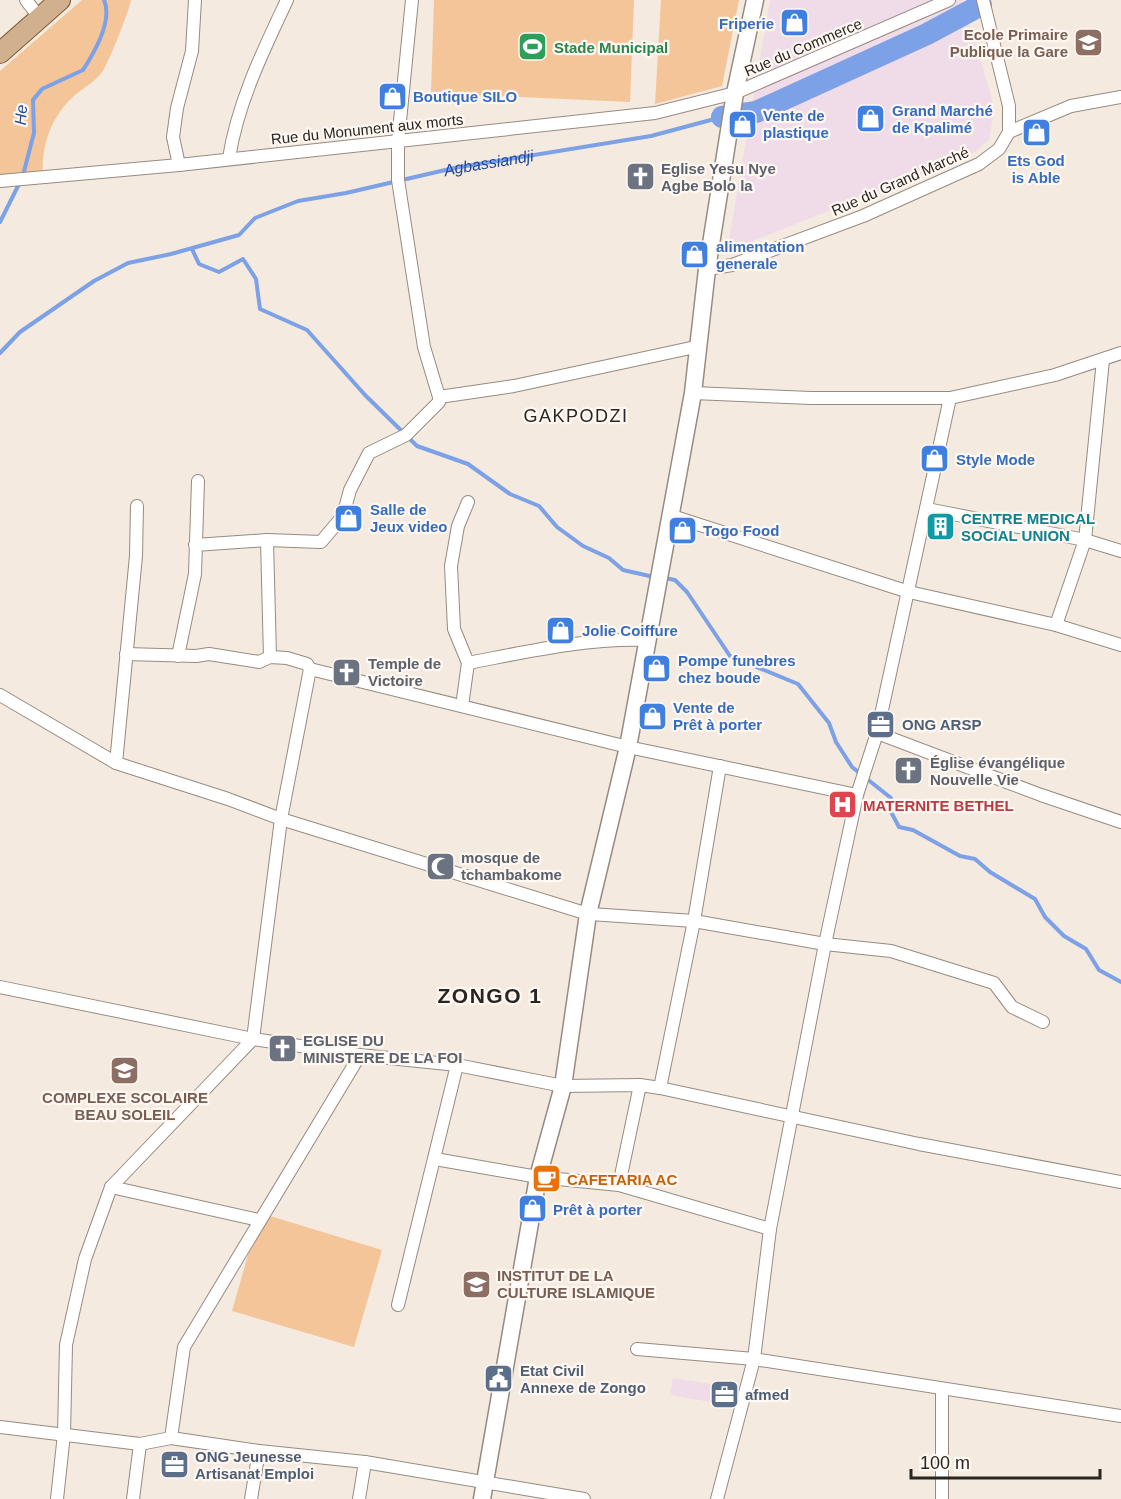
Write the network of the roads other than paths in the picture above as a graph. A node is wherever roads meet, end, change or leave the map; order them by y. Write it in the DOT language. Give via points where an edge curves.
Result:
graph roads {
  1 [pos="26,0"];
  2 [pos="60,0"];
  3 [pos="195,0"];
  4 [pos="287,0"];
  5 [pos="412,0"];
  6 [pos="755,0"];
  7 [pos="949,0"];
  8 [pos="983,0"];
  9 [pos="39,17"];
  10 [pos="0,53"];
  11 [pos="735,93"];
  12 [pos="1121,97"];
  13 [pos="1009,132"];
  14 [pos="398,141"];
  15 [pos="229,158"];
  16 [pos="179,165"];
  17 [pos="0,181"];
  18 [pos="707,269"];
  19 [pos="700,346"];
  20 [pos="1121,353"];
  21 [pos="1103,360"];
  22 [pos="693,393"];
  23 [pos="439,397"];
  24 [pos="950,398"];
  25 [pos="198,481"];
  26 [pos="468,502"];
  27 [pos="137,506"];
  28 [pos="927,509"];
  29 [pos="669,514"];
  30 [pos="267,540"];
  31 [pos="1085,540"];
  32 [pos="195,545"];
  33 [pos="1121,551"];
  34 [pos="909,592"];
  35 [pos="1056,625"];
  36 [pos="646,640"];
  37 [pos="1121,645"];
  38 [pos="126,654"];
  39 [pos="178,656"];
  40 [pos="270,657"];
  41 [pos="468,663"];
  42 [pos="310,669"];
  43 [pos="0,695"];
  44 [pos="462,706"];
  45 [pos="877,733"];
  46 [pos="628,747"];
  47 [pos="116,763"];
  48 [pos="720,766"];
  49 [pos="857,795"];
  50 [pos="281,819"];
  51 [pos="1121,822"];
  52 [pos="589,914"];
  53 [pos="694,921"];
  54 [pos="825,944"];
  55 [pos="0,987"];
  56 [pos="1042,1022"];
  57 [pos="253,1039"];
  58 [pos="360,1055"];
  59 [pos="457,1065"];
  60 [pos="640,1085"];
  61 [pos="563,1086"];
  62 [pos="660,1088"];
  63 [pos="793,1118"];
  64 [pos="435,1159"];
  65 [pos="538,1177"];
  66 [pos="1121,1182"];
  67 [pos="619,1185"];
  68 [pos="111,1187"];
  69 [pos="259,1220"];
  70 [pos="770,1229"];
  71 [pos="398,1305"];
  72 [pos="637,1349"];
  73 [pos="754,1359"];
  74 [pos="942,1389"];
  75 [pos="1121,1416"];
  76 [pos="0,1427"];
  77 [pos="64,1434"];
  78 [pos="171,1438"];
  79 [pos="140,1444"];
  80 [pos="259,1451"];
  81 [pos="366,1462"];
  82 [pos="484,1480"];
  83 [pos="57,1499"];
  84 [pos="133,1499"];
  85 [pos="251,1499"];
  86 [pos="359,1499"];
  87 [pos="482,1499"];
  88 [pos="584,1499"];
  89 [pos="717,1499"];
  90 [pos="942,1499"];
  1 -- 9 [label="street"];
  2 -- 9 [label="main road"];
  3 -- 16 [label="street" via="192,51 173,137"];
  4 -- 15 [label="street" via="254,71 233,133"];
  5 -- 14 [label="street"];
  6 -- 11 [label="street"];
  7 -- 11 [label="street, Rue du Commerce"];
  8 -- 13 [label="street" via="1007,93"];
  9 -- 10 [label="main road"];
  11 -- 14 [label="street, Rue du Monument aux morts" via="655,113"];
  11 -- 18 [label="street"];
  12 -- 13 [label="street" via="1071,106"];
  13 -- 18 [label="street, Rue du Grand Marché" via="999,149 979,164 863,216 732,265"];
  14 -- 15 [label="street, Rue du Monument aux morts"];
  14 -- 23 [label="street" via="398,180 424,347"];
  15 -- 16 [label="street, Rue du Monument aux morts"];
  16 -- 17 [label="street, Rue du Monument aux morts"];
  18 -- 19 [label="street"];
  19 -- 22 [label="street"];
  19 -- 23 [label="street" via="514,386"];
  20 -- 21 [label="street"];
  21 -- 24 [label="street"];
  21 -- 31 [label="street"];
  22 -- 24 [label="street"];
  22 -- 29 [label="street"];
  23 -- 30 [label="street" via="439,402 406,435 369,453 350,490 343,516 321,542"];
  24 -- 28 [label="street"];
  25 -- 32 [label="street"];
  26 -- 41 [label="street" via="458,526 451,566 454,629"];
  27 -- 38 [label="street"];
  28 -- 31 [label="street"];
  28 -- 34 [label="street"];
  29 -- 34 [label="street"];
  29 -- 36 [label="street"];
  30 -- 32 [label="street"];
  30 -- 40 [label="street"];
  31 -- 33 [label="street"];
  31 -- 35 [label="street"];
  32 -- 39 [label="street" via="195,574"];
  34 -- 35 [label="street"];
  34 -- 45 [label="street"];
  35 -- 37 [label="street"];
  36 -- 41 [label="street" via="557,647"];
  36 -- 46 [label="street"];
  38 -- 39 [label="street"];
  38 -- 47 [label="street"];
  39 -- 40 [label="street" via="209,654 260,662"];
  40 -- 42 [label="street" via="307,664"];
  41 -- 44 [label="street"];
  42 -- 44 [label="street"];
  42 -- 50 [label="street"];
  43 -- 47 [label="street"];
  44 -- 46 [label="street"];
  45 -- 49 [label="street"];
  45 -- 51 [label="street"];
  46 -- 48 [label="street"];
  46 -- 52 [label="street"];
  47 -- 50 [label="street"];
  48 -- 49 [label="street"];
  48 -- 53 [label="street"];
  49 -- 54 [label="street"];
  50 -- 52 [label="street"];
  50 -- 57 [label="street"];
  52 -- 53 [label="street"];
  52 -- 61 [label="street"];
  53 -- 54 [label="street"];
  53 -- 62 [label="street"];
  54 -- 56 [label="street" via="891,951 994,983 1012,1007"];
  54 -- 63 [label="street"];
  55 -- 57 [label="street"];
  57 -- 58 [label="street"];
  57 -- 68 [label="street"];
  58 -- 59 [label="street"];
  58 -- 69 [label="street"];
  59 -- 61 [label="street"];
  59 -- 64 [label="street"];
  60 -- 61 [label="street"];
  60 -- 62 [label="street"];
  60 -- 67 [label="street"];
  61 -- 65 [label="street"];
  62 -- 63 [label="street"];
  63 -- 66 [label="street"];
  63 -- 70 [label="street"];
  64 -- 65 [label="street"];
  64 -- 71 [label="street"];
  65 -- 67 [label="street"];
  65 -- 82 [label="street"];
  67 -- 70 [label="street"];
  68 -- 69 [label="street"];
  68 -- 77 [label="street" via="85,1259 66,1345"];
  69 -- 78 [label="street" via="183,1347"];
  70 -- 73 [label="street"];
  72 -- 73 [label="street"];
  73 -- 74 [label="street"];
  73 -- 89 [label="street"];
  74 -- 75 [label="street"];
  74 -- 90 [label="street"];
  76 -- 77 [label="street"];
  77 -- 79 [label="street"];
  77 -- 83 [label="street"];
  78 -- 79 [label="street"];
  78 -- 80 [label="street"];
  79 -- 84 [label="street"];
  80 -- 81 [label="street"];
  80 -- 85 [label="street"];
  81 -- 82 [label="street"];
  81 -- 86 [label="street"];
  82 -- 87 [label="street"];
  82 -- 88 [label="street"];
}
